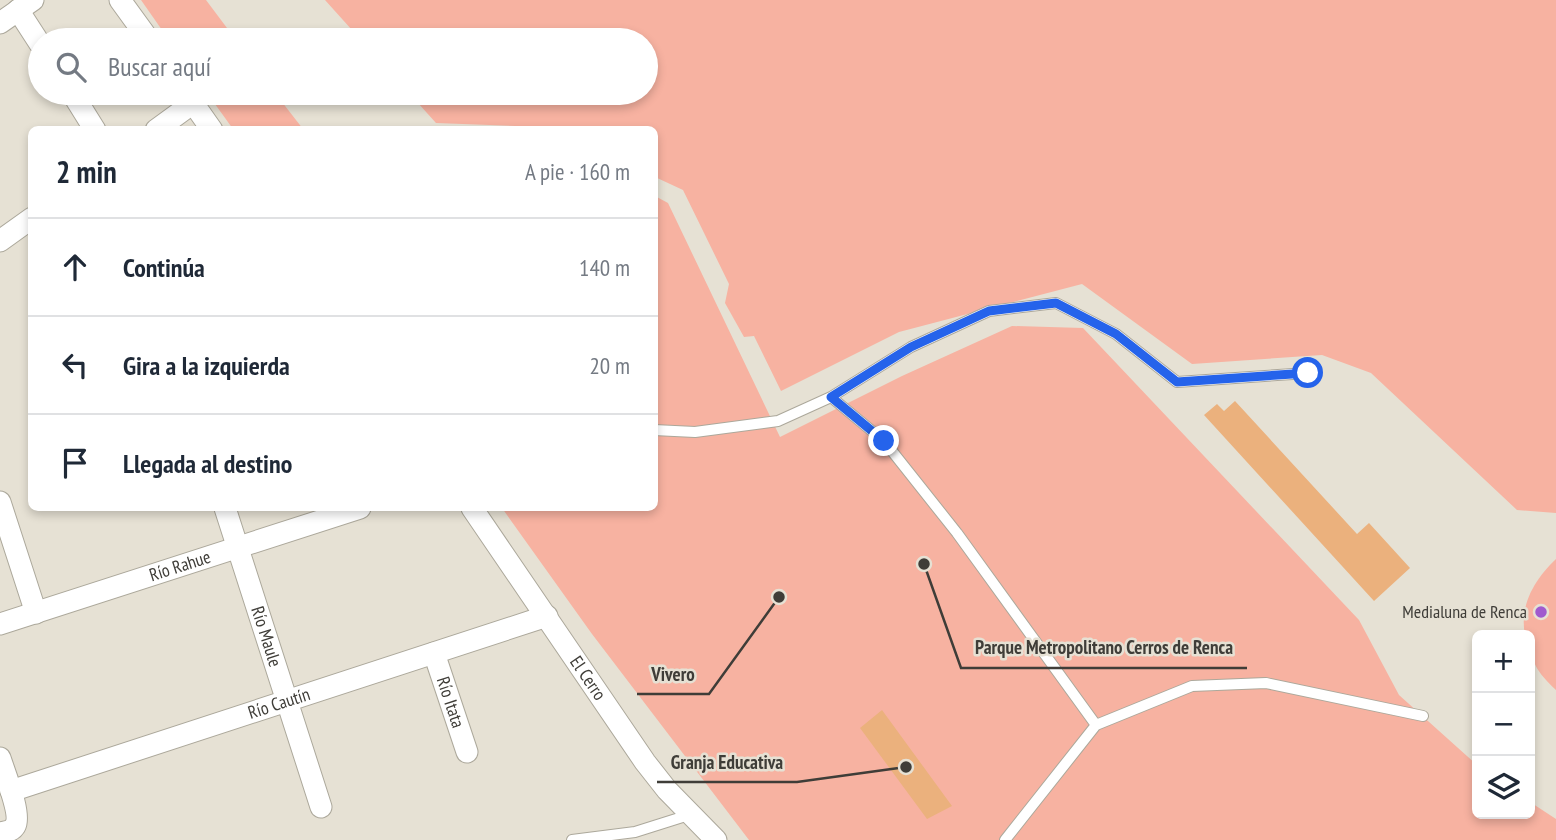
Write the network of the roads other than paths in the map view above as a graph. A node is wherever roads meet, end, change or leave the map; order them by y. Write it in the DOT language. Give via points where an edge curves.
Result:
graph roads {
  1 [pos="120,0"];
  2 [pos="26,5"];
  3 [pos="0,23"];
  4 [pos="34,28"];
  5 [pos="140,28"];
  6 [pos="80,105"];
  7 [pos="183,105"];
  8 [pos="195,105"];
  9 [pos="93,126"];
  10 [pos="160,126"];
  11 [pos="209,126"];
  12 [pos="28,221"];
  13 [pos="0,241"];
  14 [pos="1308,373"];
  15 [pos="831,397"];
  16 [pos="658,430"];
  17 [pos="0,502"];
  18 [pos="226,511"];
  19 [pos="351,511"];
  20 [pos="474,511"];
  21 [pos="237,547"];
  22 [pos="36,613"];
  23 [pos="547,616"];
  24 [pos="0,624"];
  25 [pos="434,653"];
  26 [pos="287,701"];
  27 [pos="1423,716"];
  28 [pos="1097,725"];
  29 [pos="467,751"];
  30 [pos="0,758"];
  31 [pos="10,791"];
  32 [pos="321,807"];
  33 [pos="692,814"];
  34 [pos="8,830"];
  35 [pos="635,836"];
  36 [pos="572,840"];
  37 [pos="716,840"];
  38 [pos="1004,840"];
  1 -- 5 [label="street"];
  2 -- 3 [label="street"];
  2 -- 4 [label="street"];
  6 -- 9 [label="street"];
  7 -- 10 [label="street"];
  8 -- 11 [label="street"];
  12 -- 13 [label="street"];
  14 -- 15 [label="lane" via="1177,382 1116,334 1056,303 989,311 911,347"];
  15 -- 16 [label="lane" via="778,421 695,432"];
  15 -- 28 [label="lane" via="884,441"];
  17 -- 22 [label="street"];
  18 -- 21 [label="street, Río Maule"];
  19 -- 21 [label="street, Río Rahue"];
  20 -- 23 [label="street, El Cerro"];
  21 -- 22 [label="street, Río Rahue"];
  21 -- 26 [label="street, Río Maule"];
  22 -- 24 [label="street, Río Rahue"];
  23 -- 25 [label="street, Río Cautín"];
  23 -- 33 [label="street, El Cerro" via="646,762"];
  25 -- 26 [label="street, Río Cautín"];
  25 -- 29 [label="street, Río Itata"];
  26 -- 31 [label="street, Río Cautín"];
  26 -- 32 [label="street, Río Maule"];
  27 -- 28 [label="lane" via="1266,683 1192,687"];
  28 -- 38 [label="lane"];
  30 -- 31 [label="street"];
  31 -- 34 [label="street" via="17,815"];
  33 -- 35 [label="lane"];
  33 -- 37 [label="street, El Cerro"];
  35 -- 36 [label="lane"];
}
